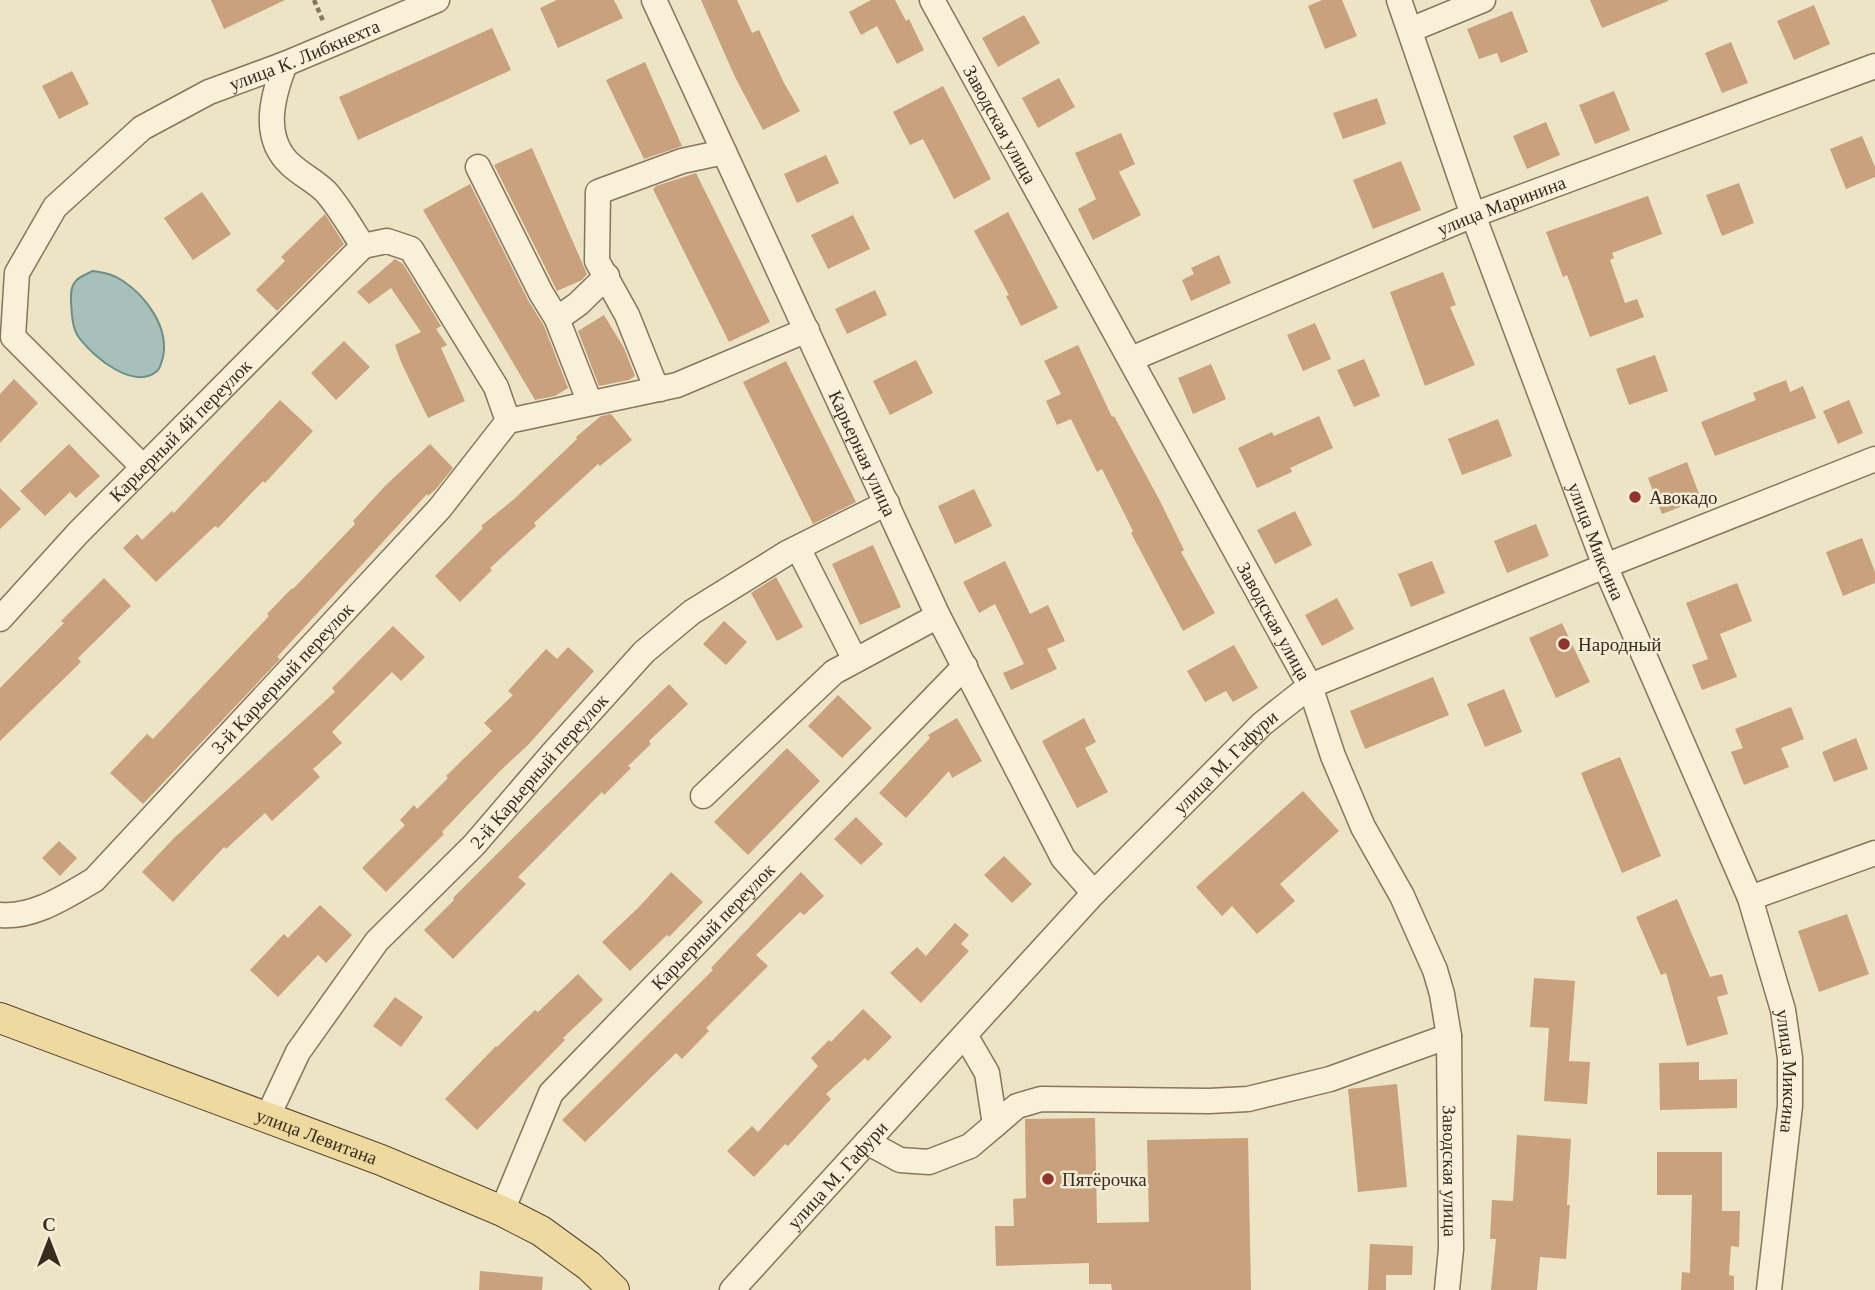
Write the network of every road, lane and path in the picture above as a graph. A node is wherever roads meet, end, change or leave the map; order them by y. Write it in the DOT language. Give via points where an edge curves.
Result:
graph roads {
  1 [pos="437,0"];
  2 [pos="654,0"];
  3 [pos="932,0"];
  4 [pos="1399,0"];
  5 [pos="1483,0"];
  6 [pos="1409,30"];
  7 [pos="285,64"];
  8 [pos="1875,66"];
  9 [pos="724,152"];
  10 [pos="478,167"];
  11 [pos="1474,215"];
  12 [pos="363,246"];
  13 [pos="607,276"];
  14 [pos="557,319"];
  15 [pos="807,330"];
  16 [pos="1131,359"];
  17 [pos="660,389"];
  18 [pos="590,402"];
  19 [pos="508,422"];
  20 [pos="1875,459"];
  21 [pos="143,467"];
  22 [pos="887,503"];
  23 [pos="798,548"];
  24 [pos="1605,566"];
  25 [pos="938,616"];
  26 [pos="0,619"];
  27 [pos="855,660"];
  28 [pos="965,666"];
  29 [pos="1310,686"];
  30 [pos="703,796"];
  31 [pos="1875,853"];
  32 [pos="1094,893"];
  33 [pos="1750,898"];
  34 [pos="0,915"];
  35 [pos="0,1018"];
  36 [pos="965,1035"];
  37 [pos="1449,1036"];
  38 [pos="267,1118"];
  39 [pos="995,1125"];
  40 [pos="867,1142"];
  41 [pos="502,1211"];
  42 [pos="614,1290"];
  43 [pos="732,1290"];
  44 [pos="1447,1290"];
  45 [pos="1769,1290"];
  1 -- 7 [label="street, улица К. Либкнехта"];
  2 -- 9 [label="street, Карьерная улица"];
  3 -- 16 [label="street, Заводская улица"];
  4 -- 6 [label="street, улица Миксина"];
  5 -- 6 [label="street"];
  6 -- 11 [label="street, улица Миксина"];
  7 -- 12 [label="street" via="272,111 277,146 289,163 325,191"];
  7 -- 21 [label="street, улица К. Либкнехта" via="209,92 142,128 55,207 17,273 13,337"];
  8 -- 11 [label="street, улица Маринина"];
  9 -- 13 [label="street" via="682,161 598,192 597,261"];
  9 -- 15 [label="street, Карьерная улица"];
  10 -- 14 [label="street"];
  11 -- 16 [label="street, улица Маринина"];
  11 -- 24 [label="street, улица Миксина"];
  12 -- 19 [label="street" via="387,241 411,249 496,387"];
  12 -- 21 [label="street, Карьерный 4й переулок"];
  13 -- 14 [label="street"];
  13 -- 17 [label="street"];
  14 -- 18 [label="street"];
  15 -- 17 [label="street"];
  15 -- 22 [label="street, Карьерная улица"];
  16 -- 29 [label="street, Заводская улица"];
  17 -- 18 [label="street"];
  18 -- 19 [label="street"];
  19 -- 34 [label="street, 3-й Карьерный переулок" via="440,508 94,880 55,903"];
  20 -- 24 [label="street, улица М. Гафури"];
  21 -- 26 [label="street, Карьерный 4й переулок"];
  22 -- 23 [label="street, 2-й Карьерный переулок"];
  22 -- 25 [label="street, Карьерная улица"];
  23 -- 27 [label="street"];
  23 -- 38 [label="street, 2-й Карьерный переулок" via="692,612 644,652 474,845 377,941 298,1052"];
  24 -- 29 [label="street, улица М. Гафури"];
  24 -- 33 [label="street, улица Миксина"];
  25 -- 27 [label="street"];
  25 -- 28 [label="street, Карьерная улица"];
  27 -- 30 [label="street" via="834,672"];
  28 -- 32 [label="street, Карьерная улица" via="1063,858"];
  28 -- 41 [label="street, Карьерный переулок" via="551,1093"];
  29 -- 32 [label="street, улица М. Гафури" via="1262,724"];
  29 -- 37 [label="street, Заводская улица" via="1363,827 1402,896 1435,970"];
  31 -- 33 [label="street"];
  32 -- 36 [label="street, улица М. Гафури"];
  33 -- 45 [label="street, улица Миксина" via="1783,1010 1790,1058 1790,1106"];
  35 -- 38 [label="main road, улица Левитана"];
  36 -- 39 [label="street" via="988,1073"];
  36 -- 40 [label="street, улица М. Гафури"];
  37 -- 39 [label="street" via="1330,1079 1248,1099 1041,1099 1017,1105"];
  37 -- 44 [label="street, Заводская улица" via="1451,1249"];
  38 -- 41 [label="main road, улица Левитана"];
  39 -- 40 [label="street" via="970,1146 929,1162 900,1160"];
  40 -- 43 [label="street, улица М. Гафури"];
  41 -- 42 [label="main road, улица Левитана" via="541,1231 589,1265"];
}
